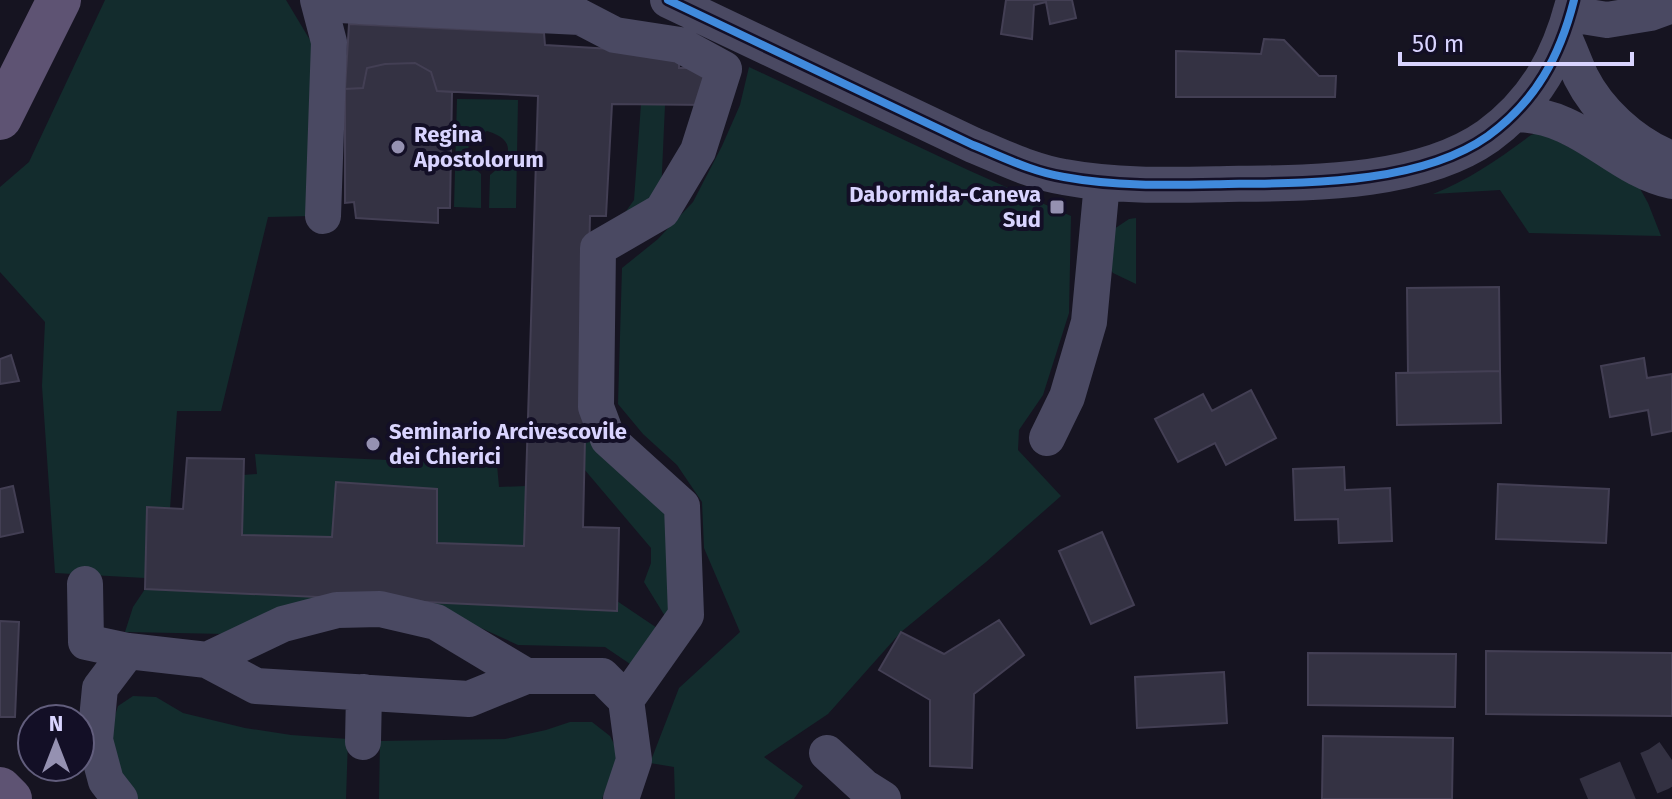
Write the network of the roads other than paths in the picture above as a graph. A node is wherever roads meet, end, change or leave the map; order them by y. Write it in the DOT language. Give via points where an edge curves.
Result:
graph roads {
  1 [pos="59,0"];
  2 [pos="668,0"];
  3 [pos="319,2"];
  4 [pos="1672,5"];
  5 [pos="567,8"];
  6 [pos="1569,17"];
  7 [pos="1514,114"];
  8 [pos="0,118"];
  9 [pos="1672,159"];
  10 [pos="1672,181"];
  11 [pos="1102,183"];
  12 [pos="323,216"];
  13 [pos="1047,438"];
  14 [pos="85,584"];
  15 [pos="128,651"];
  16 [pos="207,660"];
  17 [pos="526,676"];
  18 [pos="364,692"];
  19 [pos="626,700"];
  20 [pos="363,742"];
  21 [pos="827,753"];
  22 [pos="0,789"];
  23 [pos="10,799"];
  24 [pos="120,799"];
  25 [pos="621,799"];
  26 [pos="883,799"];
  1 -- 8 [label="main road"];
  2 -- 11 [label="street" via="973,145 1044,173"];
  3 -- 5 [label="street"];
  3 -- 12 [label="street" via="329,42"];
  4 -- 6 [label="street" via="1607,20"];
  5 -- 19 [label="street" via="615,35 680,45 724,69 698,151 662,211 598,248 596,407 608,439 682,506 686,615"];
  6 -- 7 [label="street" via="1557,55"];
  6 -- 9 [label="street" via="1581,78 1595,101 1617,124"];
  7 -- 10 [label="street" via="1555,120 1654,177"];
  7 -- 11 [label="street" via="1464,150 1389,174 1259,184"];
  11 -- 13 [label="street" via="1089,322 1067,397"];
  14 -- 15 [label="street" via="86,642"];
  15 -- 16 [label="street"];
  15 -- 24 [label="street" via="100,688 95,740 106,781"];
  16 -- 17 [label="street" via="283,624 337,610 380,609 436,622"];
  16 -- 18 [label="street" via="256,686"];
  17 -- 18 [label="street" via="469,699"];
  17 -- 19 [label="street" via="602,676"];
  18 -- 20 [label="street"];
  19 -- 25 [label="street" via="634,760"];
  21 -- 26 [label="street"];
  22 -- 23 [label="main road"];
}
